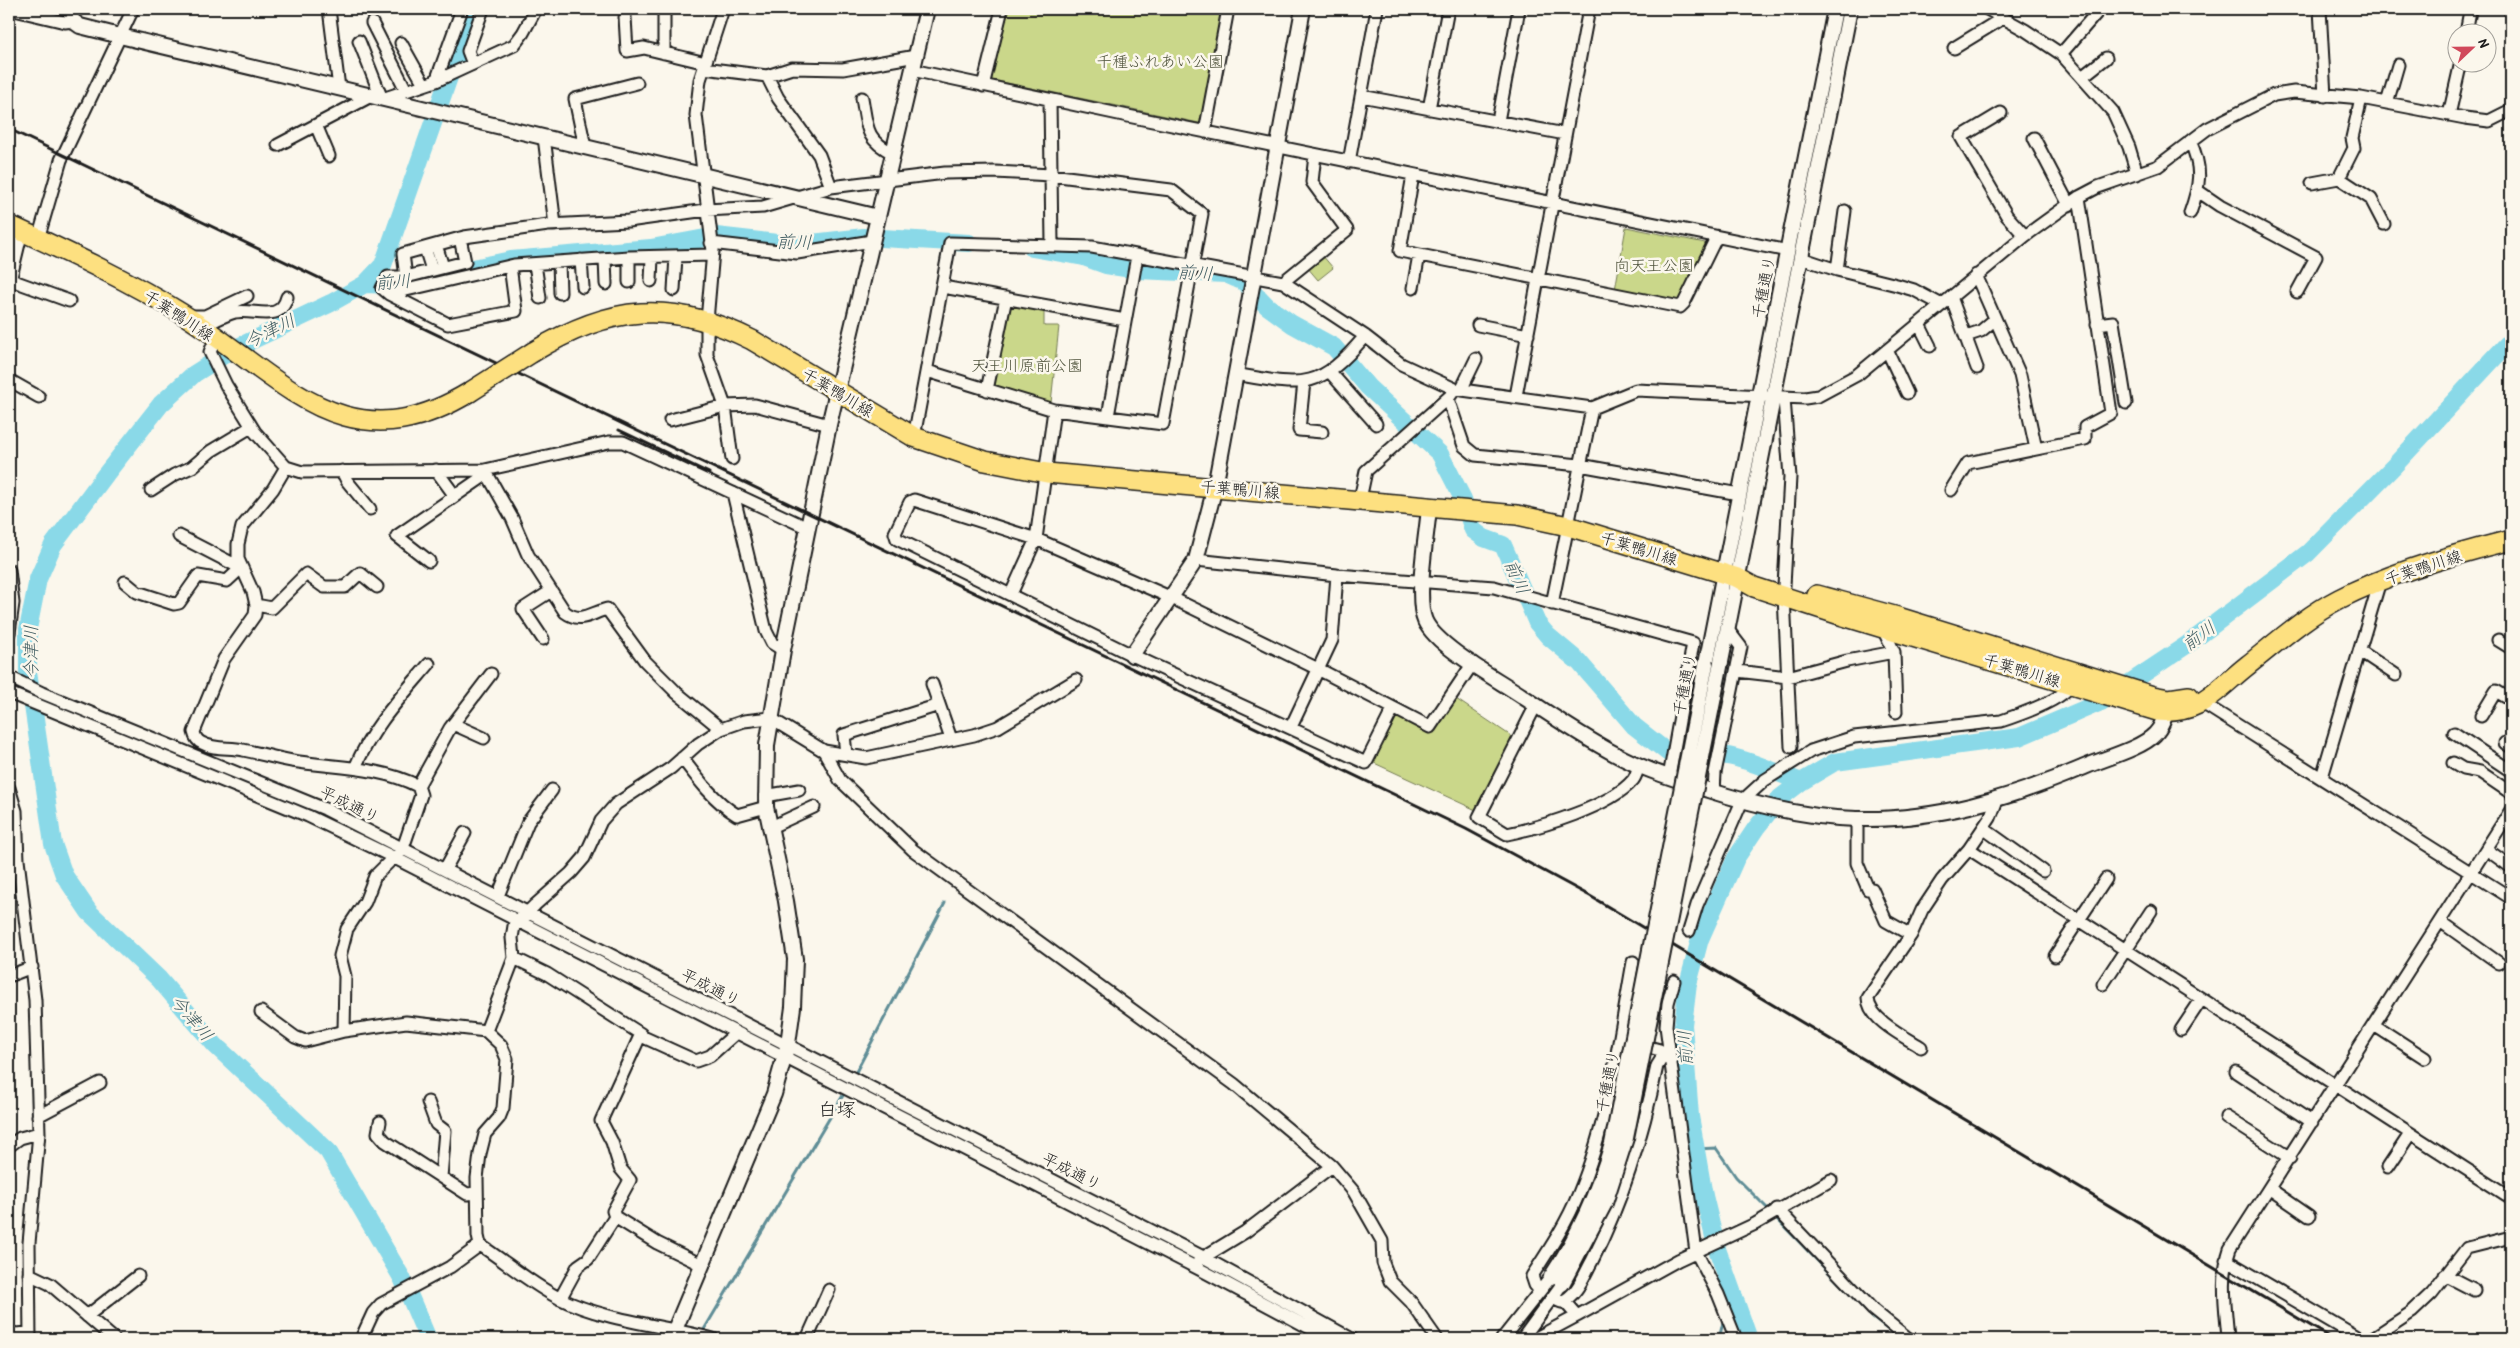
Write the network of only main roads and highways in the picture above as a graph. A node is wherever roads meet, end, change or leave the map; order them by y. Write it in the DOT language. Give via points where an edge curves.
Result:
graph roads {
  1 [pos="23,232"];
  2 [pos="2511,540"];
  3 [pos="1784,591"];
  4 [pos="2217,689"];
  5 [pos="2163,702"];
  1 -- 3 [label="main road, 千葉鴨川線, bridge" via="138,288 185,316 209,339 243,357 311,404 332,413 369,421 399,421 449,405 533,352 580,327 619,315 676,314 707,321 752,340 914,437 985,461 1047,473 1517,515 1568,526 1731,576 1756,578"];
  2 -- 4 [label="main road, 千葉鴨川線" via="2380,581 2340,598 2308,618"];
  3 -- 5 [label="main road, 千葉鴨川線" via="1898,616"];
  3 -- 5 [label="main road, 千葉鴨川線" via="1882,627 2136,705"];
  4 -- 5 [label="main road, 千葉鴨川線"];
  4 -- 5 [label="main road, 千葉鴨川線" via="2204,704"];
}
